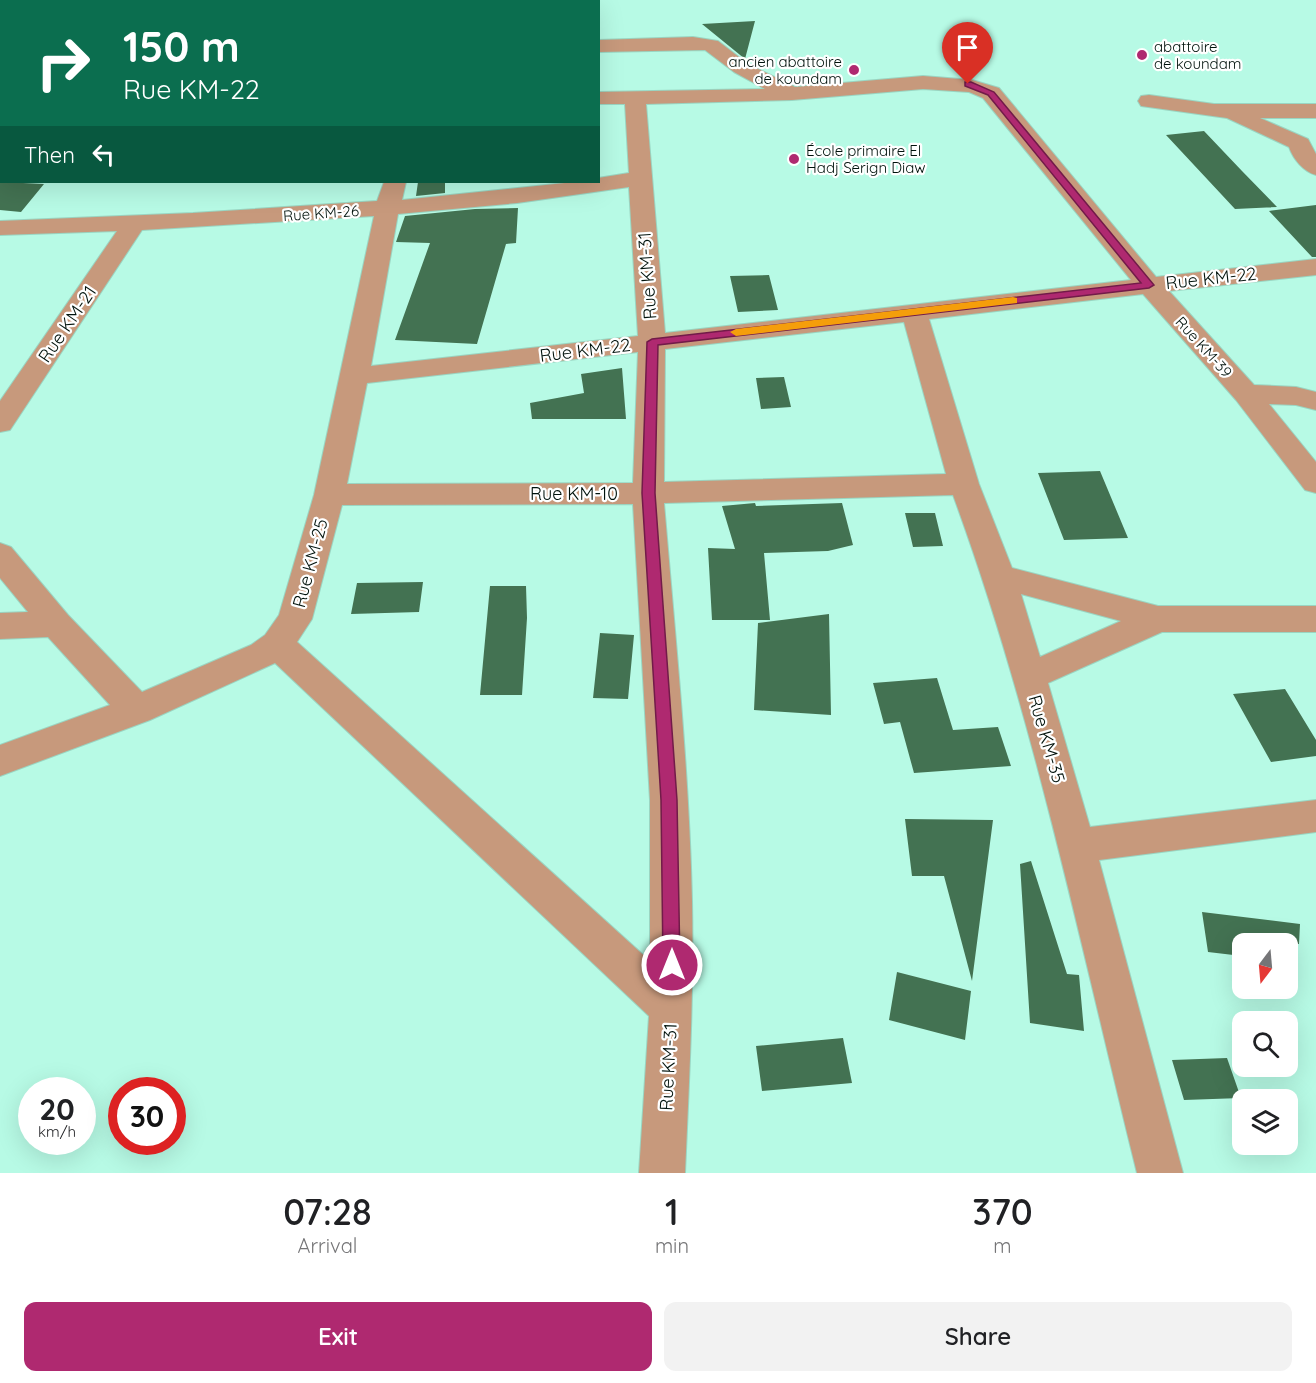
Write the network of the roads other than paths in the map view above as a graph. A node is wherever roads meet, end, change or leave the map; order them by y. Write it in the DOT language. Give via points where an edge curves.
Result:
graph roads {
  1 [pos="600,46"];
  2 [pos="741,68"];
  3 [pos="792,94"];
  4 [pos="686,97"];
  5 [pos="600,98"];
  6 [pos="635,98"];
  7 [pos="1149,101"];
  8 [pos="1316,111"];
  9 [pos="1229,112"];
  10 [pos="1308,138"];
  11 [pos="1316,168"];
  12 [pos="640,178"];
  13 [pos="391,195"];
  14 [pos="134,224"];
  15 [pos="0,228"];
  16 [pos="1316,267"];
  17 [pos="1149,285"];
  18 [pos="914,312"];
  19 [pos="652,342"];
  20 [pos="355,376"];
  21 [pos="1246,394"];
  22 [pos="1316,402"];
  23 [pos="3,414"];
  24 [pos="1316,483"];
  25 [pos="964,484"];
  26 [pos="648,493"];
  27 [pos="328,495"];
  28 [pos="0,555"];
  29 [pos="999,576"];
  30 [pos="1158,619"];
  31 [pos="1316,619"];
  32 [pos="56,624"];
  33 [pos="0,626"];
  34 [pos="277,644"];
  35 [pos="1029,677"];
  36 [pos="137,710"];
  37 [pos="0,761"];
  38 [pos="1316,816"];
  39 [pos="1076,845"];
  40 [pos="671,1008"];
  41 [pos="662,1173"];
  42 [pos="1160,1173"];
  1 -- 2 [label="street" via="702,44 718,49"];
  2 -- 3 [label="street"];
  2 -- 4 [label="street" via="715,75"];
  3 -- 4 [label="street"];
  3 -- 17 [label="street, Rue KM-39" via="934,82 968,84 991,93"];
  4 -- 6 [label="street"];
  5 -- 6 [label="street"];
  6 -- 12 [label="street, Rue KM-31"];
  7 -- 9 [label="street"];
  8 -- 9 [label="street"];
  9 -- 10 [label="street"];
  10 -- 11 [label="street" via="1300,151"];
  12 -- 13 [label="street, Rue KM-26" via="558,192"];
  12 -- 19 [label="street, Rue KM-31"];
  13 -- 14 [label="street, Rue KM-26"];
  13 -- 20 [label="street, Rue KM-25"];
  14 -- 15 [label="street, Rue KM-26"];
  14 -- 23 [label="street, Rue KM-21"];
  16 -- 17 [label="street, Rue KM-22"];
  17 -- 18 [label="street, Rue KM-22"];
  17 -- 21 [label="street, Rue KM-39"];
  18 -- 19 [label="street, Rue KM-22"];
  18 -- 25 [label="street, Rue KM-35"];
  19 -- 20 [label="street, Rue KM-22"];
  19 -- 26 [label="street, Rue KM-31"];
  20 -- 27 [label="street, Rue KM-25"];
  21 -- 22 [label="street" via="1288,395"];
  21 -- 24 [label="street, Rue KM-39"];
  25 -- 26 [label="street, Rue KM-10"];
  25 -- 29 [label="street, Rue KM-35"];
  26 -- 27 [label="street, Rue KM-10"];
  26 -- 40 [label="street, Rue KM-31" via="669,800"];
  27 -- 34 [label="street, Rue KM-25" via="295,620"];
  28 -- 32 [label="street"];
  29 -- 30 [label="street"];
  29 -- 35 [label="street, Rue KM-35"];
  30 -- 31 [label="street"];
  30 -- 35 [label="street"];
  32 -- 33 [label="street"];
  32 -- 36 [label="street"];
  34 -- 36 [label="street, Rue KM-25"];
  34 -- 40 [label="street"];
  35 -- 39 [label="street, Rue KM-35"];
  36 -- 37 [label="street, Rue KM-25"];
  38 -- 39 [label="street"];
  39 -- 42 [label="street, Rue KM-35"];
  40 -- 41 [label="street, Rue KM-31"];
}
